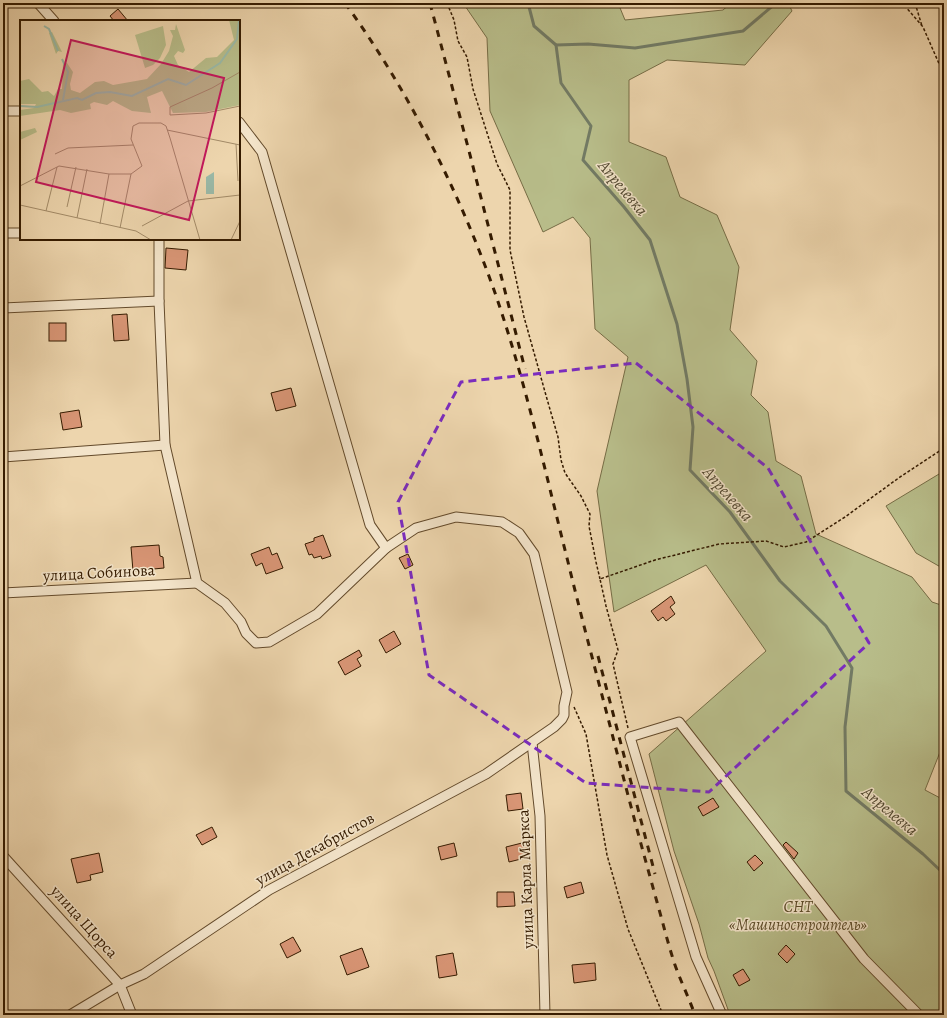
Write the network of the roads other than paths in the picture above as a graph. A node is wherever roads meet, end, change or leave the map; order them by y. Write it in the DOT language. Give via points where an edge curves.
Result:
graph roads {
  1 [pos="38,3"];
  2 [pos="53,20"];
  3 [pos="3,111"];
  4 [pos="20,111"];
  5 [pos="240,123"];
  6 [pos="20,232"];
  7 [pos="3,233"];
  8 [pos="159,240"];
  9 [pos="160,301"];
  10 [pos="3,308"];
  11 [pos="165,445"];
  12 [pos="3,457"];
  13 [pos="386,548"];
  14 [pos="197,583"];
  15 [pos="3,593"];
  16 [pos="532,743"];
  17 [pos="3,856"];
  18 [pos="120,985"];
  19 [pos="70,1015"];
  20 [pos="132,1015"];
  21 [pos="545,1015"];
  22 [pos="722,1015"];
  23 [pos="919,1015"];
  1 -- 2 [label="street"];
  3 -- 4 [label="street"];
  5 -- 13 [label="street" via="262,152 370,525"];
  6 -- 7 [label="street"];
  8 -- 9 [label="street"];
  9 -- 10 [label="street"];
  9 -- 11 [label="street"];
  11 -- 12 [label="street"];
  11 -- 14 [label="street"];
  13 -- 14 [label="street, улица Декабристов" via="317,614 268,642 256,643 225,603"];
  13 -- 16 [label="street, улица Декабристов" via="416,528 456,517 502,522 520,533 534,554 568,692 569,706 562,719"];
  14 -- 15 [label="street, улица Собинова"];
  16 -- 18 [label="street, улица Декабристов" via="486,774 269,890 144,974"];
  16 -- 21 [label="street, улица Карла Маркса" via="540,816"];
  17 -- 18 [label="street, улица Щорса"];
  18 -- 19 [label="street, улица Декабристов"];
  18 -- 20 [label="street, улица Щорса"];
  22 -- 23 [label="street" via="696,957 630,737 679,722 864,959"];
}
